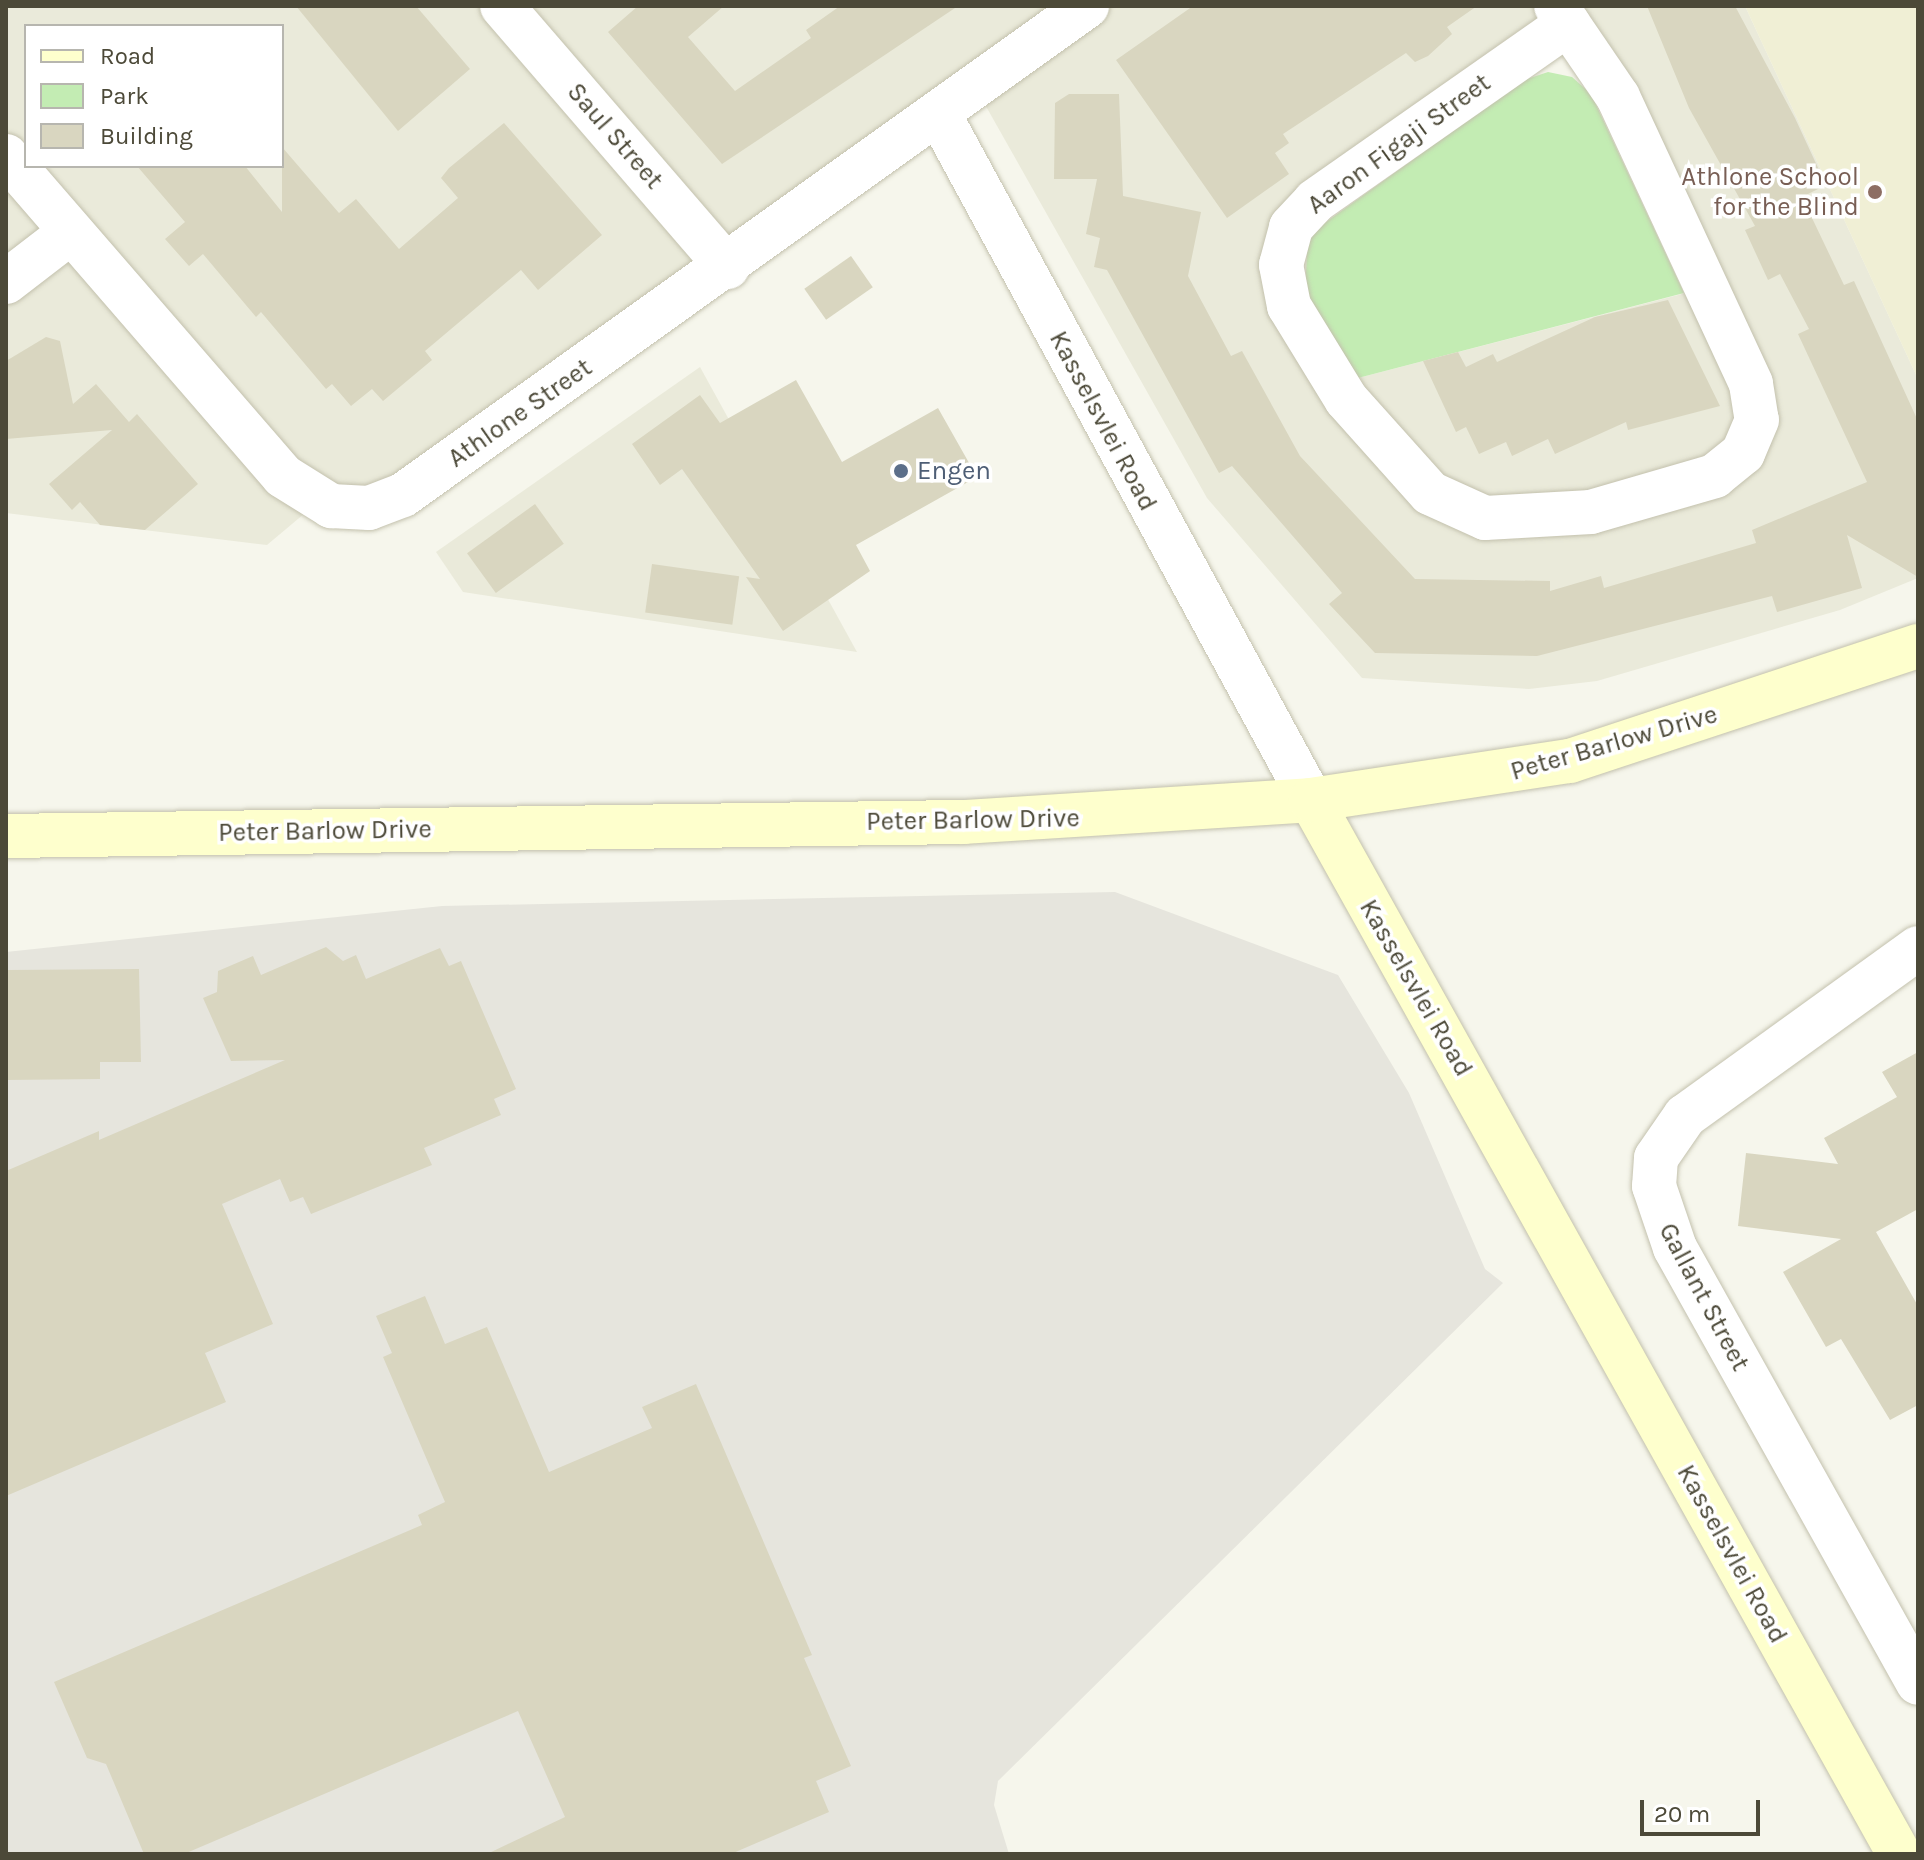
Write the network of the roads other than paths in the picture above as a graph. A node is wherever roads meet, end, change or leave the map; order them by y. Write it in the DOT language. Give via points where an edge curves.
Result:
graph roads {
  1 [pos="502,6"];
  2 [pos="1087,6"];
  3 [pos="1562,15"];
  4 [pos="1038,20"];
  5 [pos="941,118"];
  6 [pos="6,156"];
  7 [pos="71,232"];
  8 [pos="727,267"];
  9 [pos="6,282"];
  10 [pos="1918,646"];
  11 [pos="1311,800"];
  12 [pos="6,836"];
  13 [pos="1918,948"];
  14 [pos="1918,1683"];
  15 [pos="1899,1854"];
  1 -- 8 [label="street, Saul Street"];
  2 -- 4 [label="street, Athlone Street"];
  3 -- 3 [label="street, Aaron Figaji Street" via="1618,97 1751,384 1757,420 1743,453 1715,476 1591,512 1485,518 1430,493 1346,399 1289,306 1281,265 1291,227 1315,201"];
  4 -- 5 [label="street, Athlone Street"];
  5 -- 8 [label="street, Athlone Street"];
  5 -- 11 [label="street, Kasselsvlei Road"];
  6 -- 7 [label="street, Athlone Street"];
  7 -- 8 [label="street, Athlone Street" via="283,476 314,499 350,508 403,495"];
  7 -- 9 [label="street"];
  10 -- 11 [label="street, Peter Barlow Drive" via="1570,761"];
  11 -- 12 [label="street, Peter Barlow Drive" via="964,822"];
  11 -- 15 [label="street, Kasselsvlei Road"];
  13 -- 14 [label="street, Gallant Street" via="1685,1116 1656,1158 1654,1186 1675,1248"];
}
